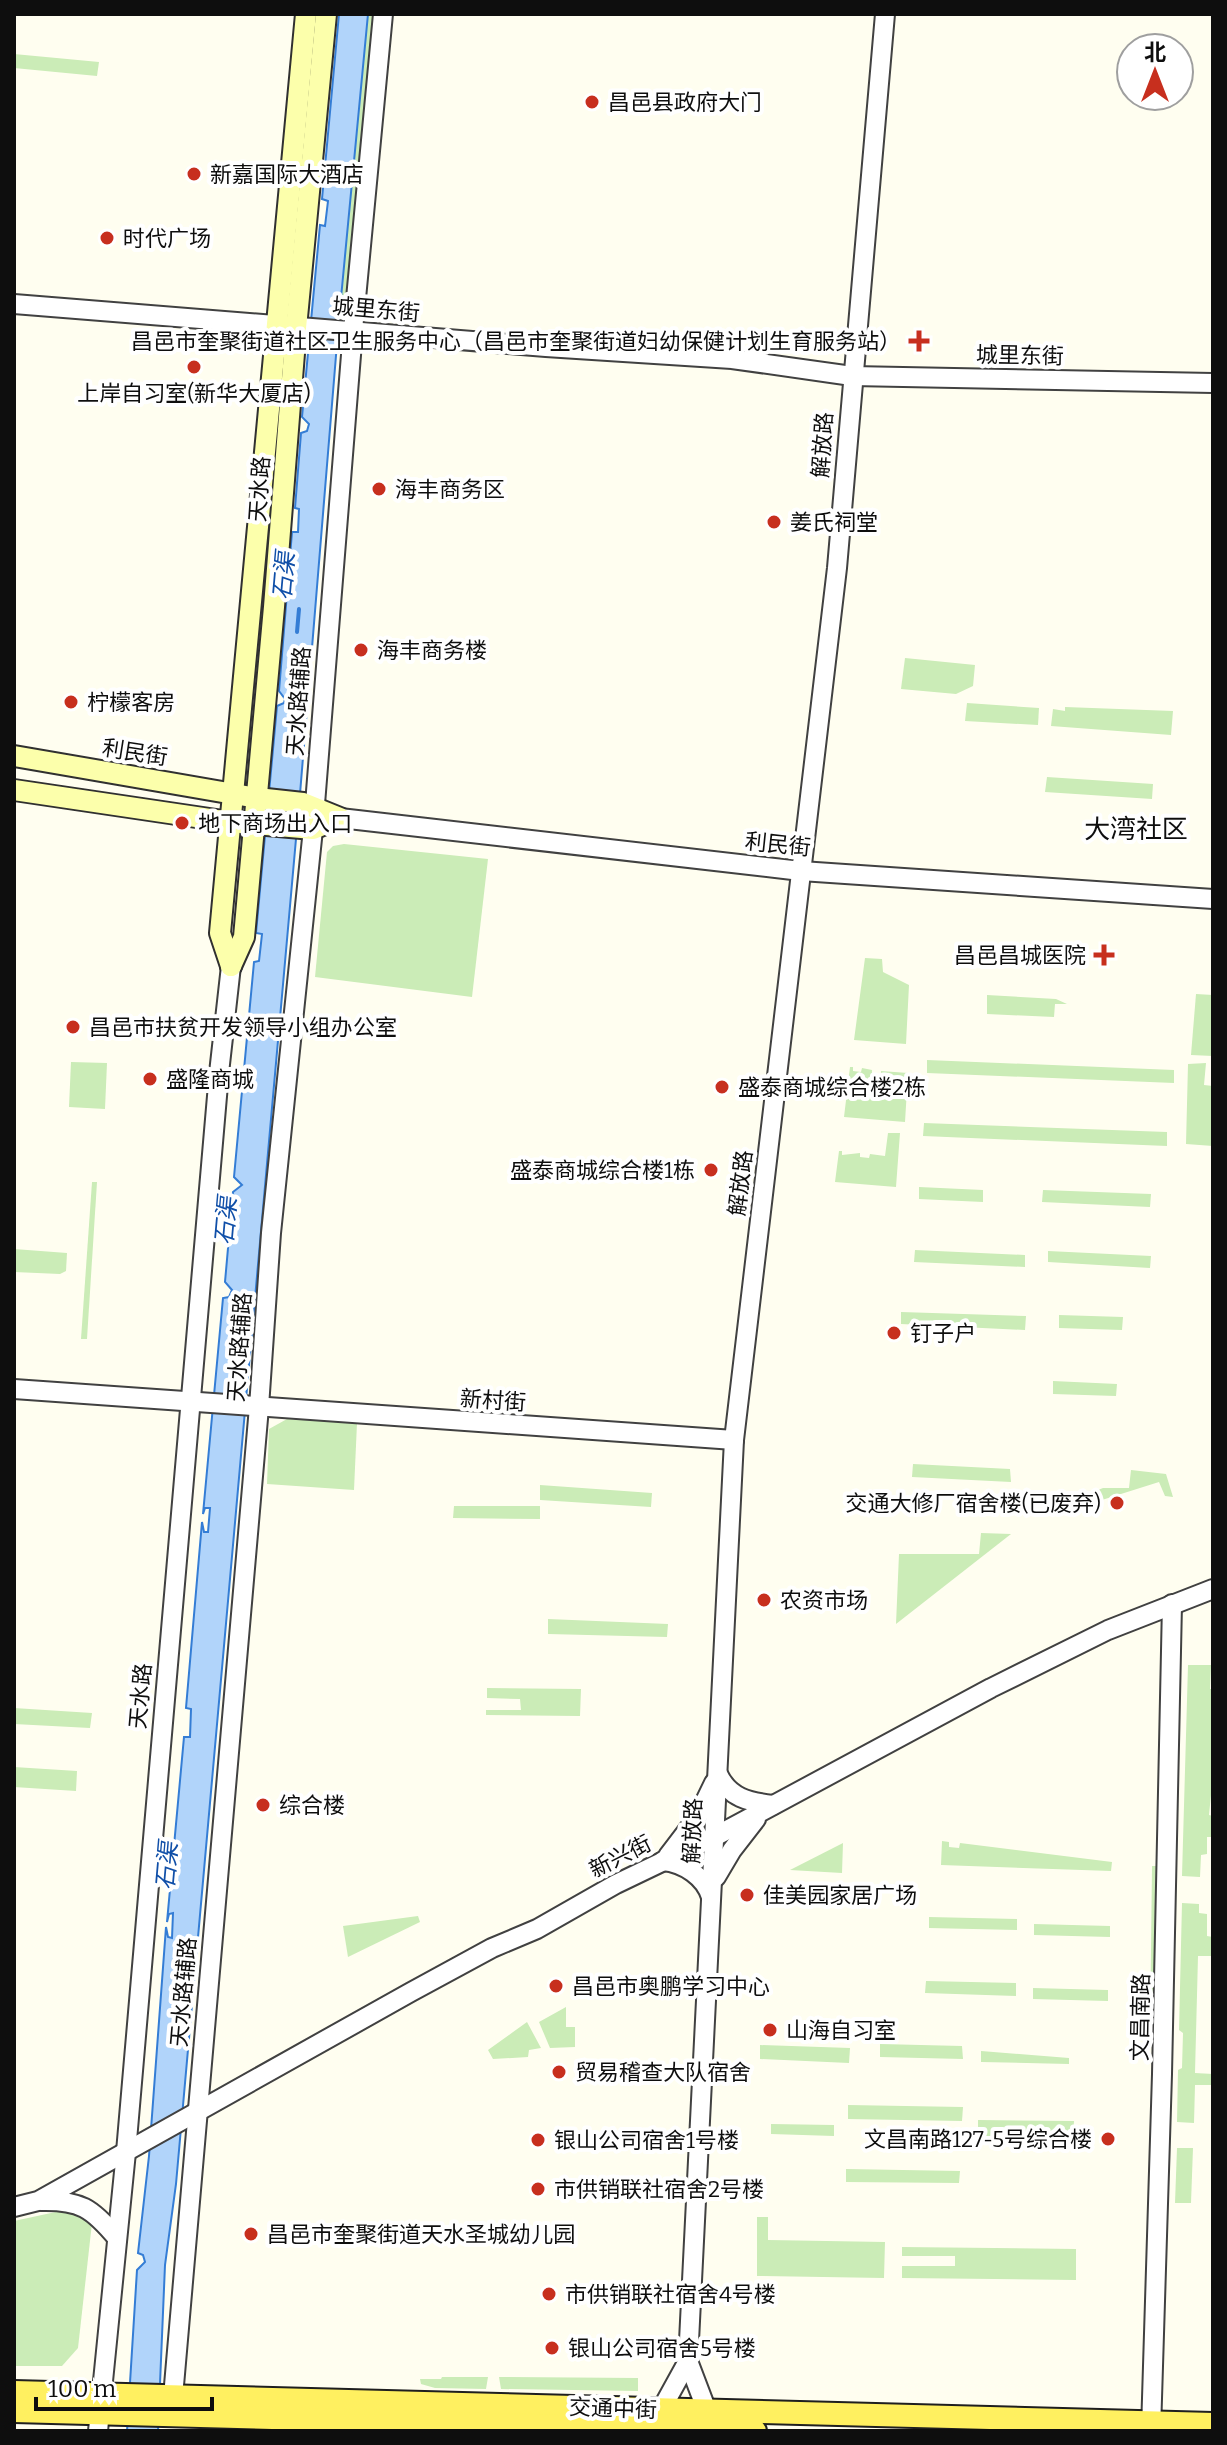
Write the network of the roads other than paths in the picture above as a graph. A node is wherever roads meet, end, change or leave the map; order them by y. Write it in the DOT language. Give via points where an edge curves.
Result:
graph roads {
  1 [pos="306,14"];
  2 [pos="326,14"];
  3 [pos="383,14"];
  4 [pos="885,14"];
  5 [pos="14,304"];
  6 [pos="294,327"];
  7 [pos="346,330"];
  8 [pos="852,376"];
  9 [pos="1213,383"];
  10 [pos="14,756"];
  11 [pos="14,790"];
  12 [pos="234,793"];
  13 [pos="262,798"];
  14 [pos="309,804"];
  15 [pos="340,818"];
  16 [pos="230,822"];
  17 [pos="258,824"];
  18 [pos="307,828"];
  19 [pos="801,871"];
  20 [pos="1213,899"];
  21 [pos="231,966"];
  22 [pos="14,1389"];
  23 [pos="200,1402"];
  24 [pos="254,1406"];
  25 [pos="734,1440"];
  26 [pos="1213,1589"];
  27 [pos="1172,1604"];
  28 [pos="718,1774"];
  29 [pos="770,1807"];
  30 [pos="716,1836"];
  31 [pos="663,1861"];
  32 [pos="712,1890"];
  33 [pos="201,2068"];
  34 [pos="238,2088"];
  35 [pos="192,2114"];
  36 [pos="126,2152"];
  37 [pos="38,2201"];
  38 [pos="14,2207"];
  39 [pos="117,2238"];
  40 [pos="688,2361"];
  41 [pos="14,2392"];
  42 [pos="108,2410"];
  43 [pos="14,2411"];
  44 [pos="170,2411"];
  45 [pos="659,2423"];
  46 [pos="707,2424"];
  47 [pos="1213,2424"];
  48 [pos="1151,2427"];
  49 [pos="755,2431"];
  1 -- 6 [label="main road, 天水路"];
  2 -- 6 [label="main road, 天水路"];
  3 -- 7 [label="street, 天水路辅路"];
  4 -- 8 [label="street, 解放路"];
  5 -- 6 [label="street, 城里东街"];
  6 -- 7 [label="street, 城里东街"];
  6 -- 12 [label="main road, 天水路"];
  6 -- 13 [label="main road, 天水路"];
  7 -- 8 [label="street, 城里东街" via="732,359"];
  7 -- 14 [label="street, 天水路辅路"];
  8 -- 9 [label="street, 城里东街"];
  8 -- 19 [label="street, 解放路" via="837,568"];
  10 -- 12 [label="main road, 利民街"];
  11 -- 16 [label="main road, 利民街"];
  12 -- 13 [label="main road, 利民街"];
  12 -- 16 [label="main road, 天水路"];
  13 -- 14 [label="main road, 利民街"];
  13 -- 17 [label="main road, 天水路"];
  14 -- 15 [label="main road, 利民街"];
  14 -- 18 [label="street, 天水路辅路"];
  15 -- 18 [label="main road, 利民街"];
  15 -- 19 [label="street, 利民街"];
  16 -- 17 [label="main road, 利民街"];
  16 -- 21 [label="main road, 天水路" via="220,933"];
  17 -- 18 [label="main road, 利民街"];
  17 -- 21 [label="main road, 天水路" via="244,937"];
  18 -- 24 [label="street, 天水路辅路"];
  19 -- 20 [label="street, 利民街"];
  19 -- 25 [label="street, 解放路"];
  21 -- 23 [label="street, 天水路" via="217,1085"];
  22 -- 23 [label="street"];
  23 -- 24 [label="street, 新村街"];
  23 -- 36 [label="street, 天水路"];
  24 -- 25 [label="street, 新村街"];
  24 -- 33 [label="street, 天水路辅路"];
  25 -- 28 [label="street, 解放路"];
  26 -- 27 [label="street, 新兴街"];
  27 -- 29 [label="street, 新兴街" via="991,1688"];
  27 -- 48 [label="street, 文昌南路"];
  28 -- 29 [label="street" via="734,1795"];
  28 -- 30 [label="street, 解放路"];
  28 -- 31 [label="street" via="697,1818"];
  29 -- 30 [label="street, 新兴街"];
  29 -- 32 [label="street" via="732,1850"];
  30 -- 31 [label="street, 新兴街"];
  30 -- 32 [label="street, 解放路"];
  31 -- 32 [label="street" via="681,1865"];
  31 -- 34 [label="street, 新兴街"];
  32 -- 40 [label="street, 解放路"];
  33 -- 34 [label="street" via="210,2078"];
  33 -- 35 [label="street, 天水路辅路"];
  34 -- 35 [label="street, 新兴街"];
  35 -- 36 [label="street, 新兴街"];
  35 -- 44 [label="street, 天水路辅路"];
  36 -- 37 [label="street"];
  36 -- 39 [label="street, 天水路"];
  37 -- 38 [label="street"];
  37 -- 39 [label="street" via="85,2206"];
  39 -- 42 [label="street, 天水路"];
  40 -- 45 [label="street, 解放路"];
  40 -- 46 [label="street, 解放路"];
  41 -- 42 [label="main road, 交通中街"];
  42 -- 43 [label="main road, 交通中街"];
  42 -- 44 [label="main road, 交通中街"];
  44 -- 45 [label="main road, 交通中街"];
  45 -- 46 [label="main road, 交通中街"];
  46 -- 48 [label="main road, 交通中街"];
  46 -- 49 [label="main road, 交通中街"];
  47 -- 48 [label="main road, 交通中街"];
}
